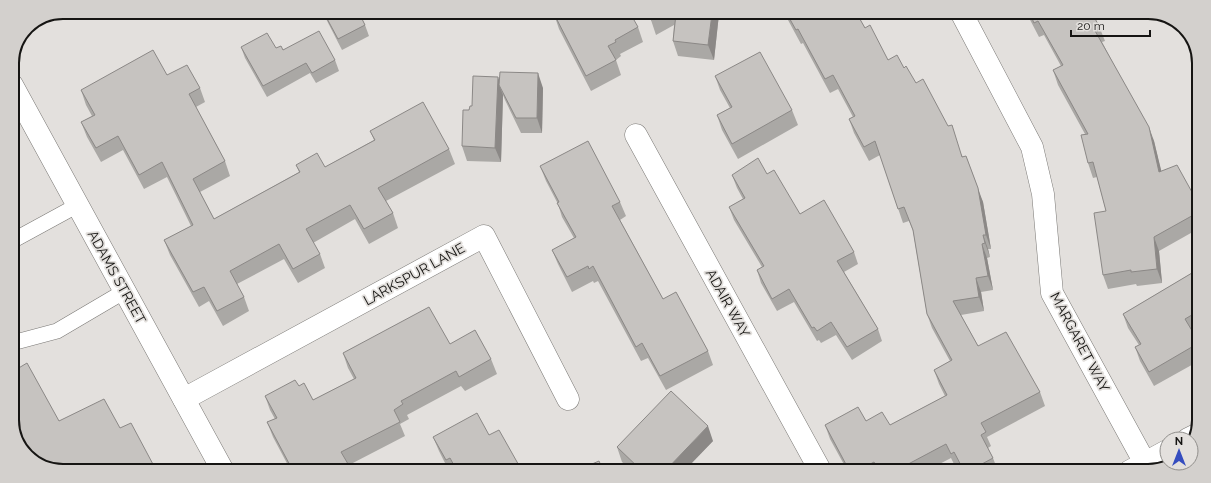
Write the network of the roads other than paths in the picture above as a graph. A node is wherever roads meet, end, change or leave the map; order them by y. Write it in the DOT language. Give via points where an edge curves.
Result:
graph roads {
  1 [pos="965,19"];
  2 [pos="19,97"];
  3 [pos="636,135"];
  4 [pos="78,205"];
  5 [pos="19,237"];
  6 [pos="125,291"];
  7 [pos="19,341"];
  8 [pos="184,399"];
  9 [pos="568,399"];
  10 [pos="1159,455"];
  11 [pos="219,464"];
  12 [pos="817,464"];
  13 [pos="1137,464"];
  14 [pos="1143,464"];
  1 -- 13 [label="street, MARGARET WAY" via="1032,147 1043,194 1052,293"];
  2 -- 4 [label="street, ADAMS STREET"];
  3 -- 12 [label="street, ADAIR WAY"];
  4 -- 5 [label="lane"];
  4 -- 6 [label="street, ADAMS STREET"];
  6 -- 7 [label="lane" via="57,331"];
  6 -- 8 [label="street, ADAMS STREET"];
  8 -- 9 [label="street, LARKSPUR LANE" via="484,236"];
  8 -- 11 [label="street, ADAMS STREET"];
  10 -- 14 [label="street"];
}
